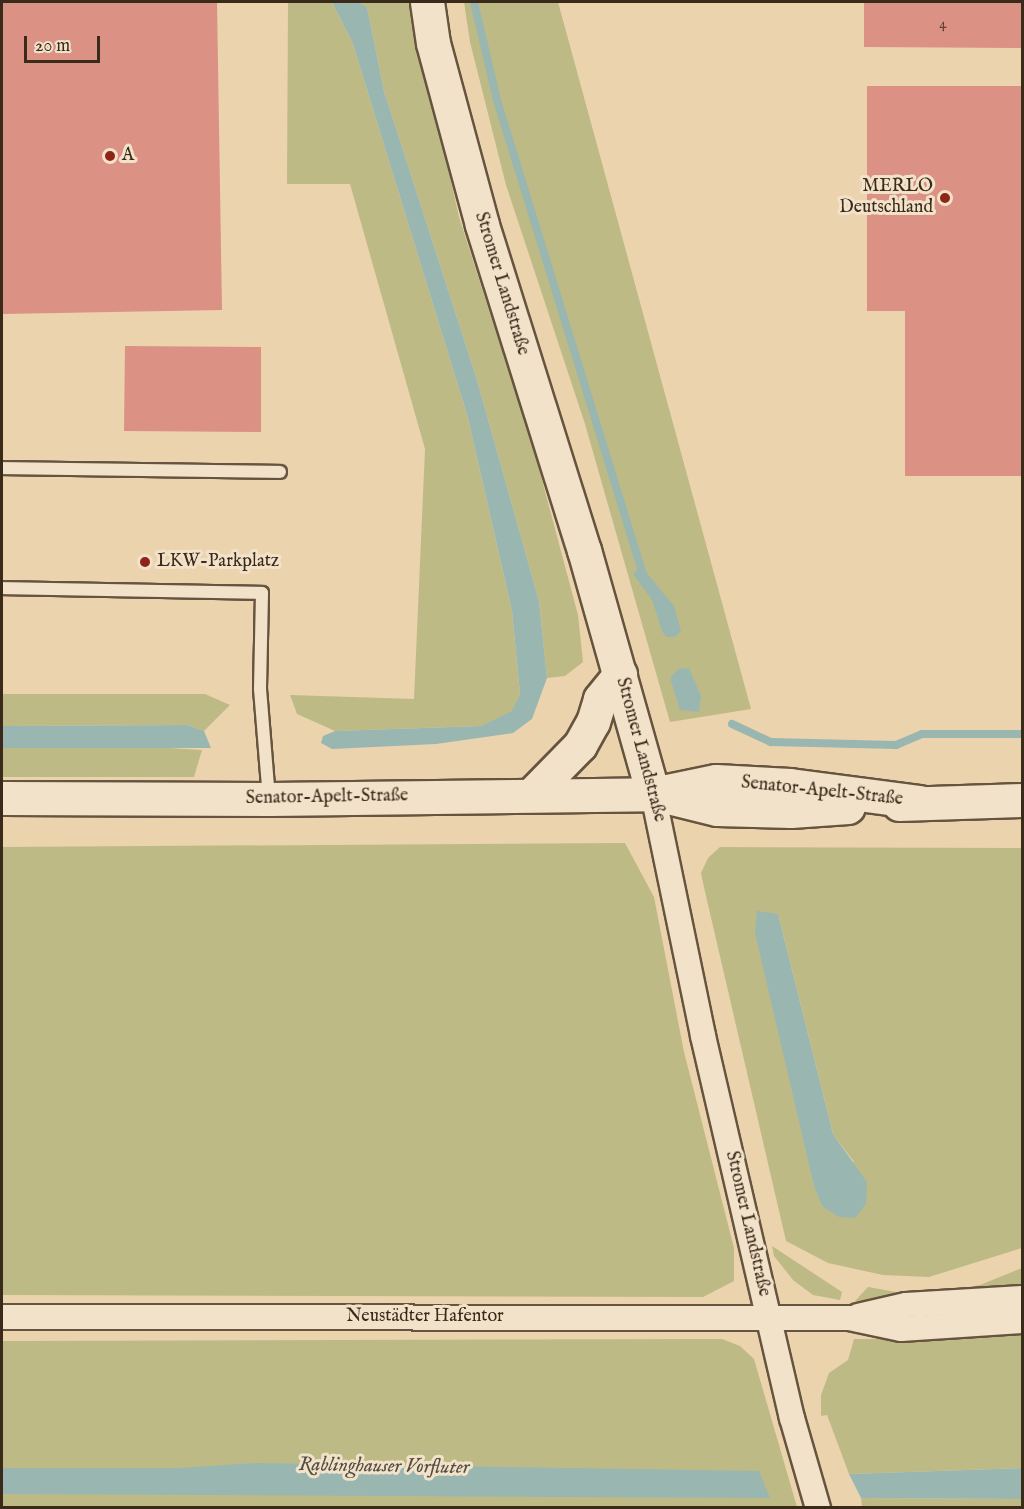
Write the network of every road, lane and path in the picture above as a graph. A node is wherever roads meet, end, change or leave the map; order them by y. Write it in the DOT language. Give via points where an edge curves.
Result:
graph roads {
  1 [pos="427,2"];
  2 [pos="2,468"];
  3 [pos="280,472"];
  4 [pos="2,588"];
  5 [pos="620,674"];
  6 [pos="653,794"];
  7 [pos="531,795"];
  8 [pos="2,798"];
  9 [pos="270,800"];
  10 [pos="1023,800"];
  11 [pos="1023,1298"];
  12 [pos="2,1317"];
  13 [pos="770,1318"];
  14 [pos="849,1318"];
  15 [pos="1023,1321"];
  16 [pos="818,1508"];
  1 -- 5 [label="street, Stromer Landstraße" via="432,43 482,225"];
  2 -- 3 [label="lane"];
  4 -- 9 [label="lane" via="262,592 260,689"];
  5 -- 6 [label="street, Stromer Landstraße"];
  5 -- 7 [label="street" via="600,699 580,744"];
  6 -- 7 [label="street, Senator-Apelt-Straße"];
  6 -- 10 [label="street, Senator-Apelt-Straße" via="717,809 791,811"];
  6 -- 13 [label="street, Stromer Landstraße" via="703,1036"];
  7 -- 9 [label="street, Senator-Apelt-Straße"];
  8 -- 9 [label="street, Senator-Apelt-Straße"];
  11 -- 14 [label="street, Neustädter Hafentor" via="906,1305"];
  12 -- 13 [label="street, Neustädter Hafentor"];
  13 -- 14 [label="street, Neustädter Hafentor"];
  13 -- 16 [label="street, Stromer Landstraße" via="792,1418"];
  14 -- 15 [label="street, Neustädter Hafentor" via="901,1329"];
}
